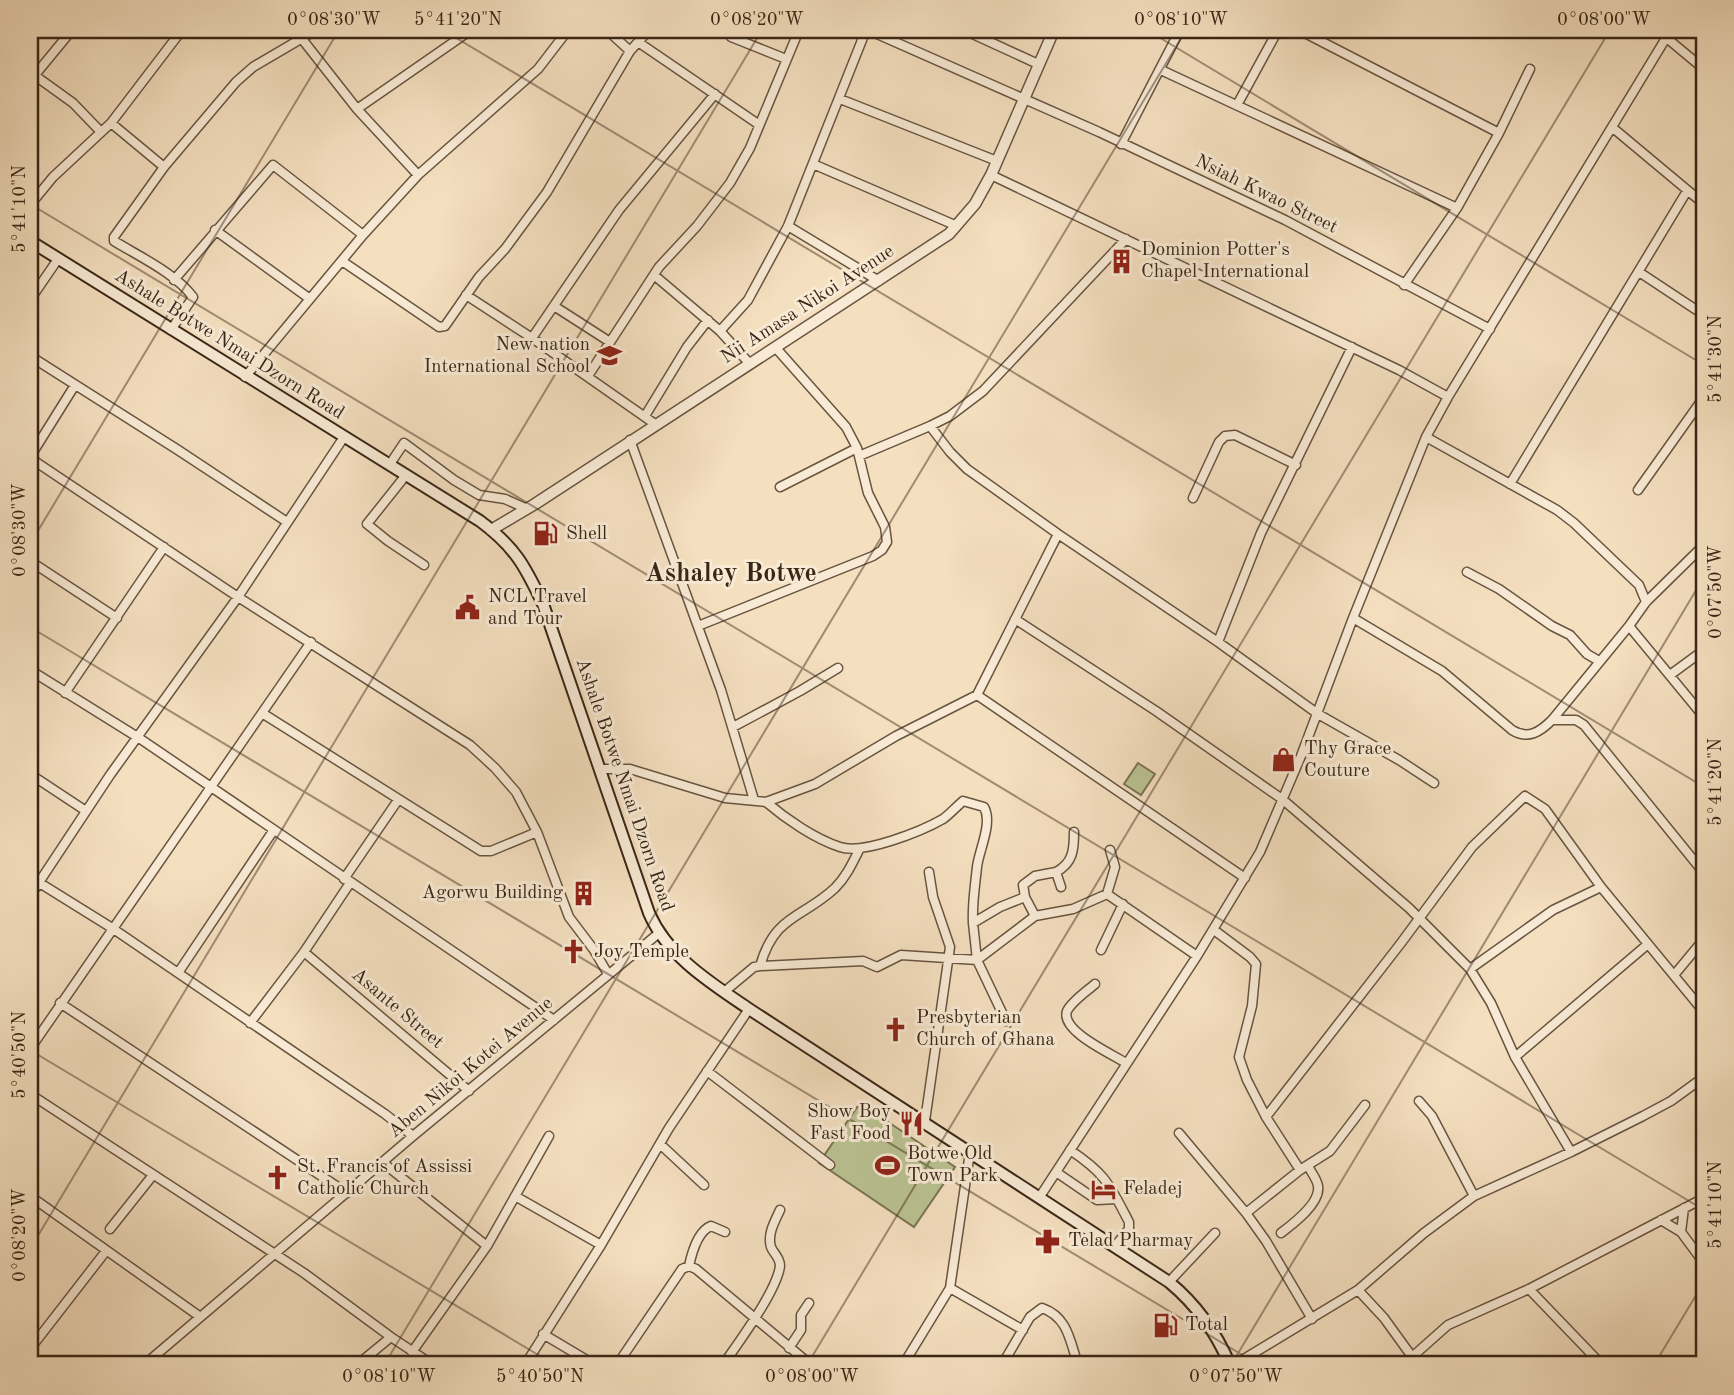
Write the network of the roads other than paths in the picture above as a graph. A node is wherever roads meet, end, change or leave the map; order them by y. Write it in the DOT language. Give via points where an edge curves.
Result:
graph roads {
  1 [pos="72,30"];
  2 [pos="182,30"];
  3 [pos="316,30"];
  4 [pos="471,30"];
  5 [pos="568,30"];
  6 [pos="607,30"];
  7 [pos="649,30"];
  8 [pos="799,30"];
  9 [pos="867,30"];
  10 [pos="964,30"];
  11 [pos="1054,30"];
  12 [pos="1180,30"];
  13 [pos="1278,30"];
  14 [pos="1299,30"];
  15 [pos="1657,30"];
  16 [pos="730,37"];
  17 [pos="302,38"];
  18 [pos="1666,38"];
  19 [pos="638,42"];
  20 [pos="630,51"];
  21 [pos="786,59"];
  22 [pos="1038,64"];
  23 [pos="1530,69"];
  24 [pos="1704,69"];
  25 [pos="1161,70"];
  26 [pos="31,76"];
  27 [pos="715,94"];
  28 [pos="1024,98"];
  29 [pos="839,99"];
  30 [pos="1237,105"];
  31 [pos="357,108"];
  32 [pos="111,123"];
  33 [pos="758,124"];
  34 [pos="1613,128"];
  35 [pos="101,132"];
  36 [pos="1499,133"];
  37 [pos="1121,144"];
  38 [pos="997,161"];
  39 [pos="813,164"];
  40 [pos="164,167"];
  41 [pos="418,175"];
  42 [pos="991,175"];
  43 [pos="1687,191"];
  44 [pos="1704,204"];
  45 [pos="30,205"];
  46 [pos="1457,208"];
  47 [pos="788,226"];
  48 [pos="957,226"];
  49 [pos="215,230"];
  50 [pos="363,235"];
  51 [pos="1126,239"];
  52 [pos="30,242"];
  53 [pos="58,259"];
  54 [pos="342,261"];
  55 [pos="1639,272"];
  56 [pos="654,275"];
  57 [pos="174,280"];
  58 [pos="879,281"];
  59 [pos="1404,285"];
  60 [pos="466,295"];
  61 [pos="310,299"];
  62 [pos="30,300"];
  63 [pos="554,306"];
  64 [pos="1704,315"];
  65 [pos="708,320"];
  66 [pos="1490,329"];
  67 [pos="171,330"];
  68 [pos="720,331"];
  69 [pos="533,338"];
  70 [pos="610,342"];
  71 [pos="775,347"];
  72 [pos="1352,347"];
  73 [pos="30,356"];
  74 [pos="750,364"];
  75 [pos="587,376"];
  76 [pos="245,377"];
  77 [pos="75,385"];
  78 [pos="1448,397"];
  79 [pos="1704,397"];
  80 [pos="645,416"];
  81 [pos="655,424"];
  82 [pos="930,426"];
  83 [pos="344,437"];
  84 [pos="1426,437"];
  85 [pos="630,440"];
  86 [pos="858,452"];
  87 [pos="30,458"];
  88 [pos="390,464"];
  89 [pos="1296,465"];
  90 [pos="406,475"];
  91 [pos="1510,484"];
  92 [pos="780,487"];
  93 [pos="1638,490"];
  94 [pos="1193,498"];
  95 [pos="525,508"];
  96 [pos="287,522"];
  97 [pos="491,530"];
  98 [pos="1058,534"];
  99 [pos="1704,545"];
  100 [pos="164,547"];
  101 [pos="30,561"];
  102 [pos="424,565"];
  103 [pos="1467,572"];
  104 [pos="238,597"];
  105 [pos="1646,602"];
  106 [pos="117,618"];
  107 [pos="1353,618"];
  108 [pos="1015,619"];
  109 [pos="698,626"];
  110 [pos="1629,626"];
  111 [pos="311,642"];
  112 [pos="1219,642"];
  113 [pos="1704,650"];
  114 [pos="1599,661"];
  115 [pos="838,668"];
  116 [pos="30,670"];
  117 [pos="1670,675"];
  118 [pos="65,693"];
  119 [pos="976,695"];
  120 [pos="262,713"];
  121 [pos="1318,714"];
  122 [pos="1704,717"];
  123 [pos="1552,720"];
  124 [pos="733,727"];
  125 [pos="139,738"];
  126 [pos="600,769"];
  127 [pos="30,775"];
  128 [pos="1434,783"];
  129 [pos="209,787"];
  130 [pos="1282,799"];
  131 [pos="398,800"];
  132 [pos="754,800"];
  133 [pos="766,802"];
  134 [pos="86,811"];
  135 [pos="274,831"];
  136 [pos="537,832"];
  137 [pos="1073,832"];
  138 [pos="859,850"];
  139 [pos="1110,850"];
  140 [pos="929,872"];
  141 [pos="1056,872"];
  142 [pos="1704,873"];
  143 [pos="30,877"];
  144 [pos="1245,878"];
  145 [pos="347,881"];
  146 [pos="39,883"];
  147 [pos="1061,887"];
  148 [pos="1601,887"];
  149 [pos="1107,894"];
  150 [pos="30,896"];
  151 [pos="1024,897"];
  152 [pos="1123,904"];
  153 [pos="1035,916"];
  154 [pos="1419,918"];
  155 [pos="973,923"];
  156 [pos="112,928"];
  157 [pos="1213,930"];
  158 [pos="659,933"];
  159 [pos="1704,939"];
  160 [pos="1648,944"];
  161 [pos="1101,950"];
  162 [pos="304,952"];
  163 [pos="1198,956"];
  164 [pos="948,960"];
  165 [pos="977,960"];
  166 [pos="760,966"];
  167 [pos="1470,969"];
  168 [pos="178,973"];
  169 [pos="608,974"];
  170 [pos="1675,974"];
  171 [pos="1095,984"];
  172 [pos="724,992"];
  173 [pos="60,1003"];
  174 [pos="749,1009"];
  175 [pos="1704,1012"];
  176 [pos="554,1020"];
  177 [pos="1006,1021"];
  178 [pos="250,1023"];
  179 [pos="30,1049"];
  180 [pos="1515,1057"];
  181 [pos="1126,1063"];
  182 [pos="707,1071"];
  183 [pos="1704,1077"];
  184 [pos="470,1091"];
  185 [pos="30,1094"];
  186 [pos="1419,1101"];
  187 [pos="1365,1105"];
  188 [pos="1266,1117"];
  189 [pos="925,1121"];
  190 [pos="1179,1133"];
  191 [pos="412,1136"];
  192 [pos="549,1136"];
  193 [pos="660,1144"];
  194 [pos="1070,1150"];
  195 [pos="970,1152"];
  196 [pos="1571,1152"];
  197 [pos="382,1162"];
  198 [pos="830,1165"];
  199 [pos="1304,1168"];
  200 [pos="1056,1172"];
  201 [pos="153,1175"];
  202 [pos="704,1185"];
  203 [pos="347,1193"];
  204 [pos="515,1196"];
  205 [pos="1474,1196"];
  206 [pos="1704,1198"];
  207 [pos="1039,1199"];
  208 [pos="1117,1199"];
  209 [pos="31,1200"];
  210 [pos="1685,1208"];
  211 [pos="780,1210"];
  212 [pos="1246,1213"];
  213 [pos="1661,1220"];
  214 [pos="110,1228"];
  215 [pos="725,1232"];
  216 [pos="1681,1232"];
  217 [pos="1215,1233"];
  218 [pos="1282,1233"];
  219 [pos="601,1245"];
  220 [pos="487,1246"];
  221 [pos="1115,1246"];
  222 [pos="106,1251"];
  223 [pos="275,1255"];
  224 [pos="1704,1263"];
  225 [pos="689,1266"];
  226 [pos="1169,1282"];
  227 [pos="950,1288"];
  228 [pos="1529,1289"];
  229 [pos="1358,1290"];
  230 [pos="808,1303"];
  231 [pos="199,1316"];
  232 [pos="754,1319"];
  233 [pos="1312,1319"];
  234 [pos="1023,1330"];
  235 [pos="543,1334"];
  236 [pos="391,1337"];
  237 [pos="789,1348"];
  238 [pos="30,1349"];
  239 [pos="412,1352"];
  240 [pos="1416,1363"];
  241 [pos="144,1365"];
  242 [pos="357,1365"];
  243 [pos="433,1365"];
  244 [pos="524,1365"];
  245 [pos="595,1365"];
  246 [pos="617,1365"];
  247 [pos="723,1365"];
  248 [pos="811,1365"];
  249 [pos="903,1365"];
  250 [pos="1002,1365"];
  251 [pos="1078,1365"];
  252 [pos="1232,1365"];
  253 [pos="1602,1365"];
  1 -- 26 [label="street"];
  2 -- 32 [label="street"];
  3 -- 17 [label="street"];
  4 -- 31 [label="street"];
  5 -- 41 [label="street" via="538,69"];
  6 -- 20 [label="street"];
  7 -- 19 [label="street"];
  8 -- 21 [label="street"];
  9 -- 28 [label="street, Nsiah Kwao Street"];
  9 -- 29 [label="street"];
  10 -- 22 [label="street"];
  11 -- 22 [label="street, Nii Amasa Nikoi Avenue"];
  12 -- 25 [label="street"];
  13 -- 30 [label="street"];
  14 -- 36 [label="street"];
  15 -- 18 [label="street"];
  16 -- 21 [label="street"];
  17 -- 31 [label="street"];
  17 -- 40 [label="street" via="236,82"];
  18 -- 24 [label="street"];
  18 -- 34 [label="street"];
  19 -- 20 [label="street"];
  19 -- 27 [label="street"];
  20 -- 60 [label="street" via="547,192"];
  21 -- 33 [label="street"];
  22 -- 28 [label="street, Nii Amasa Nikoi Avenue"];
  23 -- 36 [label="street"];
  25 -- 30 [label="street"];
  25 -- 37 [label="street"];
  26 -- 35 [label="street" via="73,103"];
  27 -- 33 [label="street"];
  27 -- 63 [label="street" via="619,210"];
  28 -- 37 [label="street, Nsiah Kwao Street"];
  28 -- 38 [label="street, Nii Amasa Nikoi Avenue"];
  29 -- 38 [label="street"];
  29 -- 39 [label="street"];
  30 -- 46 [label="street"];
  31 -- 41 [label="street"];
  32 -- 35 [label="street"];
  32 -- 40 [label="street"];
  33 -- 56 [label="street" via="730,183"];
  34 -- 43 [label="street"];
  34 -- 66 [label="street"];
  35 -- 45 [label="street"];
  36 -- 46 [label="street"];
  37 -- 59 [label="street, Nsiah Kwao Street" via="1285,220"];
  38 -- 42 [label="street, Nii Amasa Nikoi Avenue"];
  39 -- 47 [label="street"];
  39 -- 48 [label="street"];
  40 -- 57 [label="street" via="114,241"];
  41 -- 50 [label="street"];
  42 -- 48 [label="street, Nii Amasa Nikoi Avenue"];
  42 -- 51 [label="street"];
  43 -- 44 [label="street"];
  43 -- 55 [label="street"];
  46 -- 59 [label="street"];
  47 -- 58 [label="street"];
  47 -- 68 [label="street" via="748,300"];
  48 -- 58 [label="street, Nii Amasa Nikoi Avenue"];
  49 -- 50 [label="street" via="273,165"];
  49 -- 57 [label="street"];
  49 -- 61 [label="street"];
  50 -- 54 [label="street"];
  51 -- 72 [label="street"];
  51 -- 82 [label="street" via="983,391"];
  52 -- 53 [label="main road, Ashale Botwe Nmai Dzorn Road"];
  53 -- 62 [label="street"];
  53 -- 67 [label="main road, Ashale Botwe Nmai Dzorn Road"];
  54 -- 60 [label="street" via="439,327 445,326"];
  54 -- 61 [label="street"];
  55 -- 64 [label="street"];
  55 -- 91 [label="street"];
  56 -- 65 [label="street"];
  56 -- 70 [label="street"];
  57 -- 67 [label="street" via="193,298"];
  58 -- 71 [label="street, Nii Amasa Nikoi Avenue"];
  59 -- 66 [label="street, Nsiah Kwao Street"];
  60 -- 69 [label="street"];
  61 -- 76 [label="street"];
  63 -- 69 [label="street"];
  63 -- 70 [label="street"];
  65 -- 68 [label="street"];
  65 -- 80 [label="street"];
  66 -- 78 [label="street"];
  67 -- 76 [label="main road, Ashale Botwe Nmai Dzorn Road"];
  68 -- 74 [label="street"];
  69 -- 75 [label="street"];
  70 -- 75 [label="street"];
  71 -- 74 [label="street, Nii Amasa Nikoi Avenue"];
  71 -- 86 [label="street" via="846,427"];
  72 -- 78 [label="street"];
  72 -- 89 [label="street"];
  73 -- 77 [label="street"];
  74 -- 81 [label="street, Nii Amasa Nikoi Avenue"];
  75 -- 80 [label="street"];
  76 -- 83 [label="main road, Ashale Botwe Nmai Dzorn Road"];
  77 -- 87 [label="street"];
  77 -- 96 [label="street"];
  78 -- 84 [label="street"];
  79 -- 93 [label="street"];
  80 -- 81 [label="street"];
  81 -- 85 [label="street, Nii Amasa Nikoi Avenue"];
  82 -- 86 [label="street"];
  82 -- 98 [label="street" via="967,469"];
  83 -- 88 [label="main road, Ashale Botwe Nmai Dzorn Road"];
  83 -- 96 [label="street"];
  84 -- 91 [label="street"];
  84 -- 107 [label="street"];
  85 -- 95 [label="street, Nii Amasa Nikoi Avenue"];
  85 -- 109 [label="street"];
  86 -- 92 [label="street"];
  86 -- 109 [label="street" via="868,493 885,527 887,542 882,550"];
  87 -- 100 [label="street"];
  88 -- 90 [label="main road, Ashale Botwe Nmai Dzorn Road"];
  88 -- 95 [label="street" via="404,443 479,495"];
  89 -- 94 [label="street" via="1235,435 1225,436"];
  89 -- 112 [label="street" via="1261,533"];
  90 -- 97 [label="main road, Ashale Botwe Nmai Dzorn Road"];
  90 -- 102 [label="street" via="368,524"];
  91 -- 105 [label="street" via="1574,523 1639,585"];
  95 -- 97 [label="street, Nii Amasa Nikoi Avenue"];
  96 -- 104 [label="street"];
  97 -- 126 [label="main road, Ashale Botwe Nmai Dzorn Road" via="519,558 543,604"];
  98 -- 108 [label="street"];
  98 -- 112 [label="street"];
  99 -- 105 [label="street"];
  100 -- 104 [label="street"];
  100 -- 106 [label="street"];
  101 -- 106 [label="street"];
  103 -- 114 [label="street" via="1570,635"];
  104 -- 111 [label="street"];
  104 -- 125 [label="street"];
  105 -- 110 [label="street"];
  106 -- 118 [label="street"];
  107 -- 121 [label="street"];
  107 -- 123 [label="street" via="1442,671 1520,735 1541,730"];
  108 -- 119 [label="street"];
  108 -- 130 [label="street"];
  109 -- 124 [label="street"];
  110 -- 114 [label="street"];
  110 -- 117 [label="street"];
  111 -- 120 [label="street"];
  111 -- 136 [label="street" via="470,746 516,792"];
  112 -- 121 [label="street"];
  113 -- 117 [label="street"];
  114 -- 123 [label="street"];
  115 -- 124 [label="street"];
  116 -- 118 [label="street"];
  117 -- 122 [label="street"];
  118 -- 125 [label="street"];
  119 -- 133 [label="street" via="815,784"];
  119 -- 144 [label="street"];
  120 -- 129 [label="street"];
  120 -- 131 [label="street"];
  121 -- 128 [label="street"];
  121 -- 130 [label="street"];
  123 -- 142 [label="street" via="1576,720 1584,725"];
  124 -- 132 [label="street"];
  125 -- 129 [label="street"];
  125 -- 134 [label="street"];
  126 -- 132 [label="street" via="630,769 725,798"];
  126 -- 158 [label="main road, Ashale Botwe Nmai Dzorn Road"];
  127 -- 134 [label="street"];
  129 -- 135 [label="street"];
  129 -- 156 [label="street"];
  130 -- 144 [label="street"];
  130 -- 154 [label="street"];
  131 -- 136 [label="street" via="481,851"];
  131 -- 145 [label="street"];
  132 -- 133 [label="street"];
  133 -- 138 [label="street" via="786,819 841,848"];
  134 -- 146 [label="street"];
  135 -- 145 [label="street"];
  135 -- 168 [label="street"];
  136 -- 169 [label="street" via="569,917"];
  137 -- 141 [label="street" via="1072,858"];
  138 -- 155 [label="street" via="897,840 936,822 963,802 984,807 987,816 977,864"];
  138 -- 166 [label="street" via="835,888 772,935"];
  139 -- 149 [label="street" via="1115,867"];
  140 -- 164 [label="street" via="950,947"];
  141 -- 147 [label="street"];
  141 -- 151 [label="street" via="1035,876 1023,885"];
  143 -- 146 [label="street"];
  144 -- 157 [label="street"];
  145 -- 162 [label="street"];
  145 -- 176 [label="street"];
  146 -- 150 [label="street"];
  146 -- 156 [label="street"];
  148 -- 154 [label="street" via="1545,809 1525,796 1472,847"];
  148 -- 160 [label="street"];
  148 -- 167 [label="street" via="1553,910"];
  149 -- 152 [label="street"];
  149 -- 153 [label="street" via="1073,909"];
  151 -- 153 [label="street"];
  151 -- 155 [label="street"];
  152 -- 161 [label="street"];
  152 -- 163 [label="street"];
  153 -- 165 [label="street"];
  154 -- 167 [label="street"];
  154 -- 188 [label="street"];
  155 -- 165 [label="street"];
  156 -- 168 [label="street"];
  156 -- 173 [label="street"];
  157 -- 163 [label="street"];
  157 -- 188 [label="street" via="1255,964 1252,1006 1239,1057"];
  158 -- 169 [label="street, Aben Nikoi Kotei Avenue"];
  158 -- 172 [label="main road, Ashale Botwe Nmai Dzorn Road" via="678,956"];
  159 -- 170 [label="street"];
  160 -- 170 [label="street"];
  160 -- 180 [label="street"];
  162 -- 178 [label="street"];
  162 -- 184 [label="street, Asante Street"];
  163 -- 181 [label="street"];
  164 -- 165 [label="street"];
  164 -- 166 [label="street" via="901,955 877,967 863,961"];
  164 -- 189 [label="street"];
  165 -- 177 [label="street"];
  166 -- 172 [label="street"];
  167 -- 180 [label="street"];
  168 -- 178 [label="street"];
  169 -- 176 [label="street, Aben Nikoi Kotei Avenue"];
  170 -- 175 [label="street"];
  171 -- 181 [label="street" via="1070,1007 1067,1021 1074,1031"];
  172 -- 174 [label="main road, Ashale Botwe Nmai Dzorn Road"];
  173 -- 179 [label="street"];
  173 -- 203 [label="street"];
  174 -- 182 [label="street"];
  174 -- 189 [label="main road, Ashale Botwe Nmai Dzorn Road"];
  176 -- 184 [label="street, Aben Nikoi Kotei Avenue"];
  178 -- 191 [label="street"];
  180 -- 196 [label="street"];
  181 -- 194 [label="street"];
  182 -- 193 [label="street"];
  182 -- 198 [label="street"];
  183 -- 196 [label="street" via="1671,1101"];
  184 -- 191 [label="street, Aben Nikoi Kotei Avenue"];
  185 -- 201 [label="street"];
  186 -- 205 [label="street" via="1432,1116"];
  187 -- 199 [label="street" via="1330,1151"];
  188 -- 199 [label="street"];
  189 -- 195 [label="main road, Ashale Botwe Nmai Dzorn Road"];
  190 -- 212 [label="street"];
  191 -- 197 [label="street, Aben Nikoi Kotei Avenue"];
  192 -- 204 [label="street"];
  193 -- 202 [label="street"];
  193 -- 219 [label="street"];
  194 -- 200 [label="street"];
  194 -- 208 [label="street" via="1100,1172"];
  195 -- 207 [label="main road, Ashale Botwe Nmai Dzorn Road"];
  195 -- 227 [label="street"];
  196 -- 205 [label="street"];
  197 -- 203 [label="street, Aben Nikoi Kotei Avenue"];
  197 -- 220 [label="street"];
  199 -- 212 [label="street"];
  199 -- 218 [label="street" via="1318,1185 1318,1193 1305,1215"];
  200 -- 207 [label="street"];
  200 -- 208 [label="street" via="1097,1200"];
  201 -- 214 [label="street"];
  201 -- 223 [label="street"];
  203 -- 223 [label="street, Aben Nikoi Kotei Avenue"];
  204 -- 219 [label="street"];
  204 -- 220 [label="street"];
  205 -- 229 [label="street"];
  206 -- 210 [label="street"];
  207 -- 221 [label="main road, Ashale Botwe Nmai Dzorn Road"];
  208 -- 221 [label="street" via="1129,1229"];
  209 -- 222 [label="street"];
  210 -- 213 [label="street"];
  210 -- 216 [label="street"];
  211 -- 232 [label="street" via="771,1230 771,1248 780,1265"];
  212 -- 233 [label="street"];
  213 -- 216 [label="street"];
  213 -- 228 [label="street"];
  215 -- 225 [label="street" via="706,1228 693,1248"];
  216 -- 224 [label="street"];
  217 -- 226 [label="street"];
  219 -- 235 [label="street"];
  220 -- 239 [label="street"];
  221 -- 226 [label="main road, Ashale Botwe Nmai Dzorn Road"];
  222 -- 231 [label="street"];
  222 -- 238 [label="street"];
  223 -- 231 [label="street, Aben Nikoi Kotei Avenue"];
  223 -- 236 [label="street"];
  225 -- 232 [label="street"];
  225 -- 246 [label="street" via="682,1269"];
  226 -- 252 [label="main road, Ashale Botwe Nmai Dzorn Road" via="1211,1327"];
  227 -- 234 [label="street"];
  227 -- 249 [label="street"];
  228 -- 240 [label="street" via="1448,1325"];
  228 -- 253 [label="street"];
  229 -- 233 [label="street"];
  229 -- 240 [label="street"];
  230 -- 237 [label="street" via="801,1315 801,1330"];
  231 -- 241 [label="street, Aben Nikoi Kotei Avenue"];
  232 -- 237 [label="street"];
  232 -- 247 [label="street"];
  233 -- 252 [label="street"];
  234 -- 250 [label="street"];
  234 -- 251 [label="street" via="1042,1308 1056,1313"];
  235 -- 244 [label="street"];
  235 -- 245 [label="street"];
  236 -- 239 [label="street"];
  236 -- 242 [label="street"];
  237 -- 248 [label="street"];
  239 -- 243 [label="street"];
}
